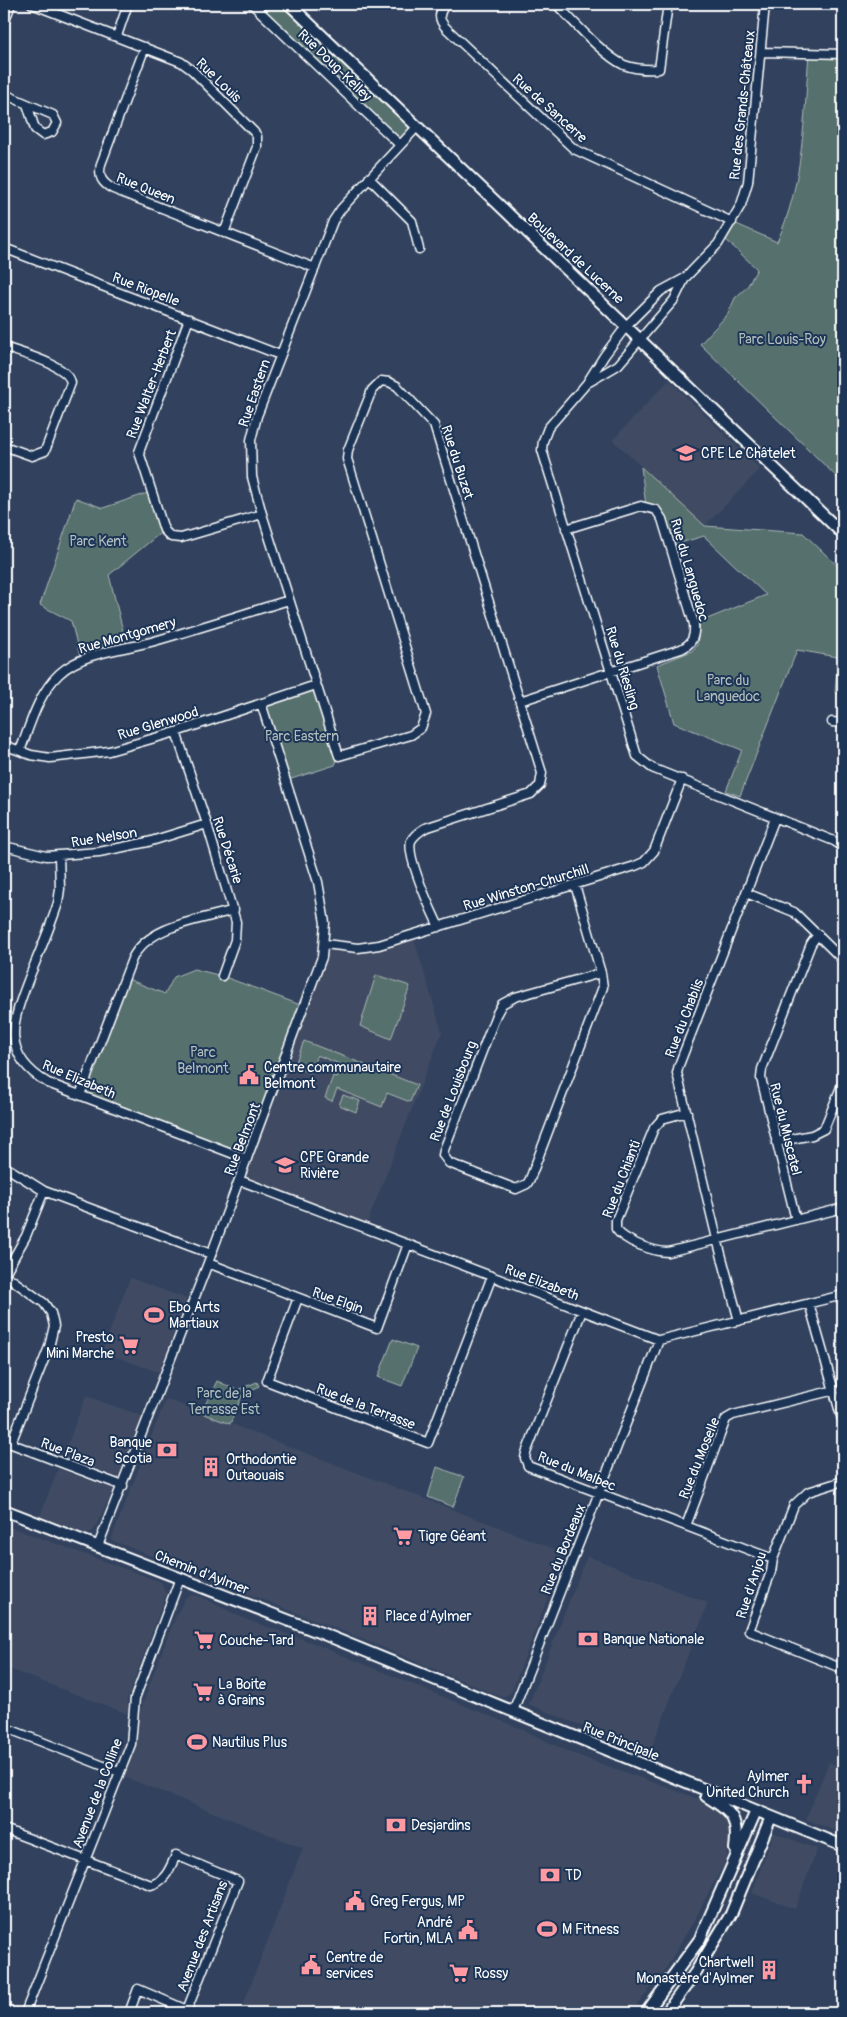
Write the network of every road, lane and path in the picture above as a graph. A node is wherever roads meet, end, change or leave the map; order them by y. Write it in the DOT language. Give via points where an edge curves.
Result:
graph roads {
  1 [pos="11,4"];
  2 [pos="32,4"];
  3 [pos="128,4"];
  4 [pos="252,4"];
  5 [pos="289,4"];
  6 [pos="446,4"];
  7 [pos="556,4"];
  8 [pos="668,4"];
  9 [pos="765,4"];
  10 [pos="4,23"];
  11 [pos="117,36"];
  12 [pos="145,48"];
  13 [pos="762,52"];
  14 [pos="843,54"];
  15 [pos="4,94"];
  16 [pos="27,104"];
  17 [pos="418,127"];
  18 [pos="400,145"];
  19 [pos="369,178"];
  20 [pos="732,222"];
  21 [pos="224,232"];
  22 [pos="4,248"];
  23 [pos="419,250"];
  24 [pos="315,268"];
  25 [pos="685,278"];
  26 [pos="189,319"];
  27 [pos="627,326"];
  28 [pos="640,338"];
  29 [pos="4,347"];
  30 [pos="280,354"];
  31 [pos="587,383"];
  32 [pos="4,446"];
  33 [pos="262,514"];
  34 [pos="566,529"];
  35 [pos="843,534"];
  36 [pos="289,600"];
  37 [pos="611,672"];
  38 [pos="316,685"];
  39 [pos="520,701"];
  40 [pos="261,704"];
  41 [pos="832,722"];
  42 [pos="843,723"];
  43 [pos="176,732"];
  44 [pos="4,745"];
  45 [pos="20,751"];
  46 [pos="340,756"];
  47 [pos="682,780"];
  48 [pos="775,818"];
  49 [pos="207,824"];
  50 [pos="4,846"];
  51 [pos="843,847"];
  52 [pos="59,856"];
  53 [pos="575,885"];
  54 [pos="746,892"];
  55 [pos="234,910"];
  56 [pos="439,927"];
  57 [pos="818,934"];
  58 [pos="325,944"];
  59 [pos="843,960"];
  60 [pos="601,973"];
  61 [pos="222,976"];
  62 [pos="843,1082"];
  63 [pos="80,1095"];
  64 [pos="687,1112"];
  65 [pos="776,1142"];
  66 [pos="247,1159"];
  67 [pos="4,1166"];
  68 [pos="239,1180"];
  69 [pos="44,1190"];
  70 [pos="843,1208"];
  71 [pos="796,1220"];
  72 [pos="717,1239"];
  73 [pos="408,1244"];
  74 [pos="211,1254"];
  75 [pos="208,1263"];
  76 [pos="4,1275"];
  77 [pos="492,1276"];
  78 [pos="843,1294"];
  79 [pos="298,1298"];
  80 [pos="809,1303"];
  81 [pos="582,1311"];
  82 [pos="739,1321"];
  83 [pos="659,1340"];
  84 [pos="835,1390"];
  85 [pos="843,1423"];
  86 [pos="7,1442"];
  87 [pos="843,1481"];
  88 [pos="123,1486"];
  89 [pos="598,1494"];
  90 [pos="4,1510"];
  91 [pos="686,1526"];
  92 [pos="98,1546"];
  93 [pos="773,1559"];
  94 [pos="180,1578"];
  95 [pos="389,1660"];
  96 [pos="843,1668"];
  97 [pos="513,1711"];
  98 [pos="4,1727"];
  99 [pos="119,1772"];
  100 [pos="683,1781"];
  101 [pos="756,1811"];
  102 [pos="770,1817"];
  103 [pos="4,1830"];
  104 [pos="843,1846"];
  105 [pos="85,1861"];
  106 [pos="730,1870"];
  107 [pos="25,2013"];
  108 [pos="129,2013"];
  109 [pos="646,2013"];
  110 [pos="666,2013"];
  1 -- 10 [label="street"];
  2 -- 11 [label="street, Rue Louis"];
  3 -- 11 [label="street"];
  4 -- 18 [label="street, Rue Doug-Kelley"];
  5 -- 17 [label="main road, Boulevard de Lucerne"];
  6 -- 20 [label="street, Rue de Sancerre" via="439,18 446,28 574,149"];
  7 -- 8 [label="street" via="616,60 630,67 652,70 659,69"];
  9 -- 13 [label="street, Rue des Grands-Châteaux"];
  11 -- 12 [label="street, Rue Louis"];
  12 -- 21 [label="street, Rue Louis" via="187,66 257,136 257,147"];
  12 -- 21 [label="street, Rue Queen" via="101,164 100,177 113,189"];
  13 -- 14 [label="street"];
  13 -- 20 [label="street, Rue des Grands-Châteaux" via="748,182"];
  15 -- 16 [label="street"];
  16 -- 16 [label="street" via="53,115 57,123 52,132 43,135 34,130"];
  17 -- 18 [label="street, Rue Eastern"];
  17 -- 27 [label="main road, Boulevard de Lucerne"];
  18 -- 19 [label="street, Rue Eastern"];
  19 -- 23 [label="street" via="412,221"];
  19 -- 24 [label="street, Rue Eastern" via="336,215"];
  20 -- 25 [label="street, Rue des Grands-Châteaux" via="718,244"];
  21 -- 24 [label="street, Rue Queen"];
  22 -- 26 [label="street, Rue Riopelle"];
  24 -- 30 [label="street, Rue Eastern"];
  25 -- 27 [label="street, Rue des Grands-Châteaux" via="660,291"];
  25 -- 28 [label="street, Rue des Grands-Châteaux" via="674,300"];
  26 -- 30 [label="street, Rue Riopelle"];
  26 -- 33 [label="street, Rue Walter-Herbert" via="139,452 164,530 171,537 181,538"];
  27 -- 28 [label="main road, Boulevard de Lucerne"];
  27 -- 31 [label="street, Rue du Riesling"];
  28 -- 31 [label="street, Rue du Riesling" via="618,365"];
  28 -- 35 [label="main road, Boulevard de Lucerne"];
  29 -- 32 [label="street" via="60,368 68,375 71,384 45,451 32,456"];
  30 -- 33 [label="street, Rue Eastern" via="251,440 252,477"];
  31 -- 34 [label="street, Rue du Riesling" via="548,428 543,440 544,460"];
  33 -- 36 [label="street, Rue Eastern"];
  34 -- 37 [label="street, Rue du Riesling"];
  34 -- 37 [label="street, Rue du Languedoc" via="641,506 656,510 662,519 694,624 693,638 681,649"];
  36 -- 38 [label="street, Rue Eastern"];
  36 -- 45 [label="street, Rue Montgomery" via="72,664 57,675 45,691"];
  37 -- 39 [label="street, Rue du Languedoc"];
  37 -- 47 [label="street, Rue du Riesling" via="637,756 652,768"];
  38 -- 40 [label="street, Rue Glenwood"];
  38 -- 46 [label="street, Rue Eastern"];
  39 -- 46 [label="street, Rue du Buzet" via="434,425 397,386 381,381 372,390 347,459 426,710 426,719 421,728 411,735"];
  39 -- 56 [label="street, Rue du Buzet" via="542,773 537,790 526,797 425,828 411,842 411,856"];
  40 -- 43 [label="street, Rue Glenwood"];
  40 -- 58 [label="street, Rue Belmont" via="318,882"];
  41 -- 42 [label="street"];
  43 -- 45 [label="street, Rue Glenwood" via="118,749 59,757 40,757"];
  43 -- 49 [label="street, Rue Décarie"];
  44 -- 45 [label="street, Rue Glenwood"];
  47 -- 48 [label="street, Rue du Riesling"];
  47 -- 53 [label="street, Rue Winston-Churchill" via="650,856 635,866"];
  48 -- 51 [label="street, Rue du Riesling"];
  48 -- 54 [label="street, Rue du Chablis"];
  49 -- 52 [label="street, Rue Nelson" via="126,847"];
  49 -- 55 [label="street, Rue Décarie"];
  50 -- 52 [label="street, Rue Nelson"];
  52 -- 63 [label="street, Rue Elizabeth" via="58,902 15,1016 13,1038 20,1060 32,1073"];
  53 -- 56 [label="street, Rue Winston-Churchill"];
  53 -- 60 [label="street, Rue de Louisbourg"];
  54 -- 57 [label="street" via="794,912"];
  54 -- 64 [label="street, Rue du Chablis" via="679,1065 677,1073"];
  55 -- 61 [label="street, Rue Décarie" via="236,934"];
  55 -- 63 [label="street" via="161,931 140,946 132,959"];
  56 -- 58 [label="street, Rue Winston-Churchill" via="368,948"];
  57 -- 59 [label="street"];
  57 -- 65 [label="street, Rue du Muscatel" via="811,944 762,1069 762,1087"];
  58 -- 66 [label="street, Rue Belmont" via="317,977"];
  60 -- 60 [label="street, Rue de Louisbourg" via="601,994 527,1184 516,1189 449,1163 444,1150 502,1004 515,997"];
  62 -- 65 [label="street" via="824,1129"];
  63 -- 66 [label="street, Rue Elizabeth"];
  64 -- 72 [label="street, Rue du Chablis"];
  64 -- 72 [label="street, Rue du Chianti" via="657,1122 616,1220 616,1229 622,1236 662,1252"];
  65 -- 71 [label="street, Rue du Muscatel"];
  66 -- 68 [label="street, Rue Belmont"];
  67 -- 69 [label="street"];
  68 -- 73 [label="street, Rue Elizabeth"];
  68 -- 74 [label="street, Rue Belmont"];
  69 -- 74 [label="street"];
  69 -- 76 [label="street" via="26,1236"];
  70 -- 71 [label="street"];
  71 -- 72 [label="street"];
  72 -- 82 [label="street, Rue du Chablis"];
  73 -- 77 [label="street, Rue Elizabeth"];
  73 -- 79 [label="street, Rue Elgin" via="377,1328"];
  74 -- 75 [label="street, Rue Belmont"];
  75 -- 79 [label="street, Rue Elgin"];
  75 -- 88 [label="street, Rue Belmont"];
  76 -- 86 [label="street" via="44,1303 54,1326 49,1347"];
  77 -- 79 [label="street, Rue de la Terrasse" via="428,1443 267,1381"];
  77 -- 81 [label="street, Rue Elizabeth"];
  78 -- 80 [label="street"];
  80 -- 82 [label="street"];
  80 -- 84 [label="street"];
  81 -- 83 [label="street, Rue Elizabeth"];
  81 -- 89 [label="street, Rue du Malbec" via="525,1458 533,1469"];
  82 -- 83 [label="street"];
  83 -- 89 [label="street, Rue du Bordeaux"];
  84 -- 85 [label="street"];
  84 -- 91 [label="street, Rue du Moselle" via="726,1419"];
  86 -- 88 [label="street, Rue Plaza"];
  87 -- 93 [label="street, Rue d'Anjou" via="815,1488 800,1497 789,1513"];
  88 -- 92 [label="street, Rue Belmont"];
  89 -- 91 [label="street, Rue du Malbec"];
  89 -- 97 [label="street, Rue du Bordeaux"];
  90 -- 92 [label="main road, Chemin d'Aylmer"];
  91 -- 93 [label="street, Rue du Malbec"];
  92 -- 94 [label="main road, Chemin d'Aylmer"];
  93 -- 96 [label="street, Rue d'Anjou" via="749,1631"];
  94 -- 95 [label="main road, Chemin d'Aylmer"];
  94 -- 99 [label="street, Avenue de la Colline" via="135,1698 130,1744"];
  95 -- 97 [label="main road, Rue Principale"];
  97 -- 100 [label="main road, Rue Principale"];
  98 -- 99 [label="street"];
  99 -- 105 [label="street, Avenue de la Colline"];
  100 -- 101 [label="main road, Rue Principale"];
  100 -- 106 [label="main road" via="729,1811 735,1821 736,1838"];
  101 -- 102 [label="main road, Rue Principale"];
  101 -- 106 [label="main road"];
  102 -- 104 [label="main road, Rue Principale"];
  102 -- 110 [label="main road" via="730,1914 695,1973"];
  103 -- 105 [label="street"];
  105 -- 107 [label="street, Avenue de la Colline"];
  105 -- 108 [label="street, Avenue des Artisans" via="151,1885 165,1877 176,1855 238,1881 187,2010 138,1989"];
  106 -- 109 [label="main road" via="700,1939"];
}
